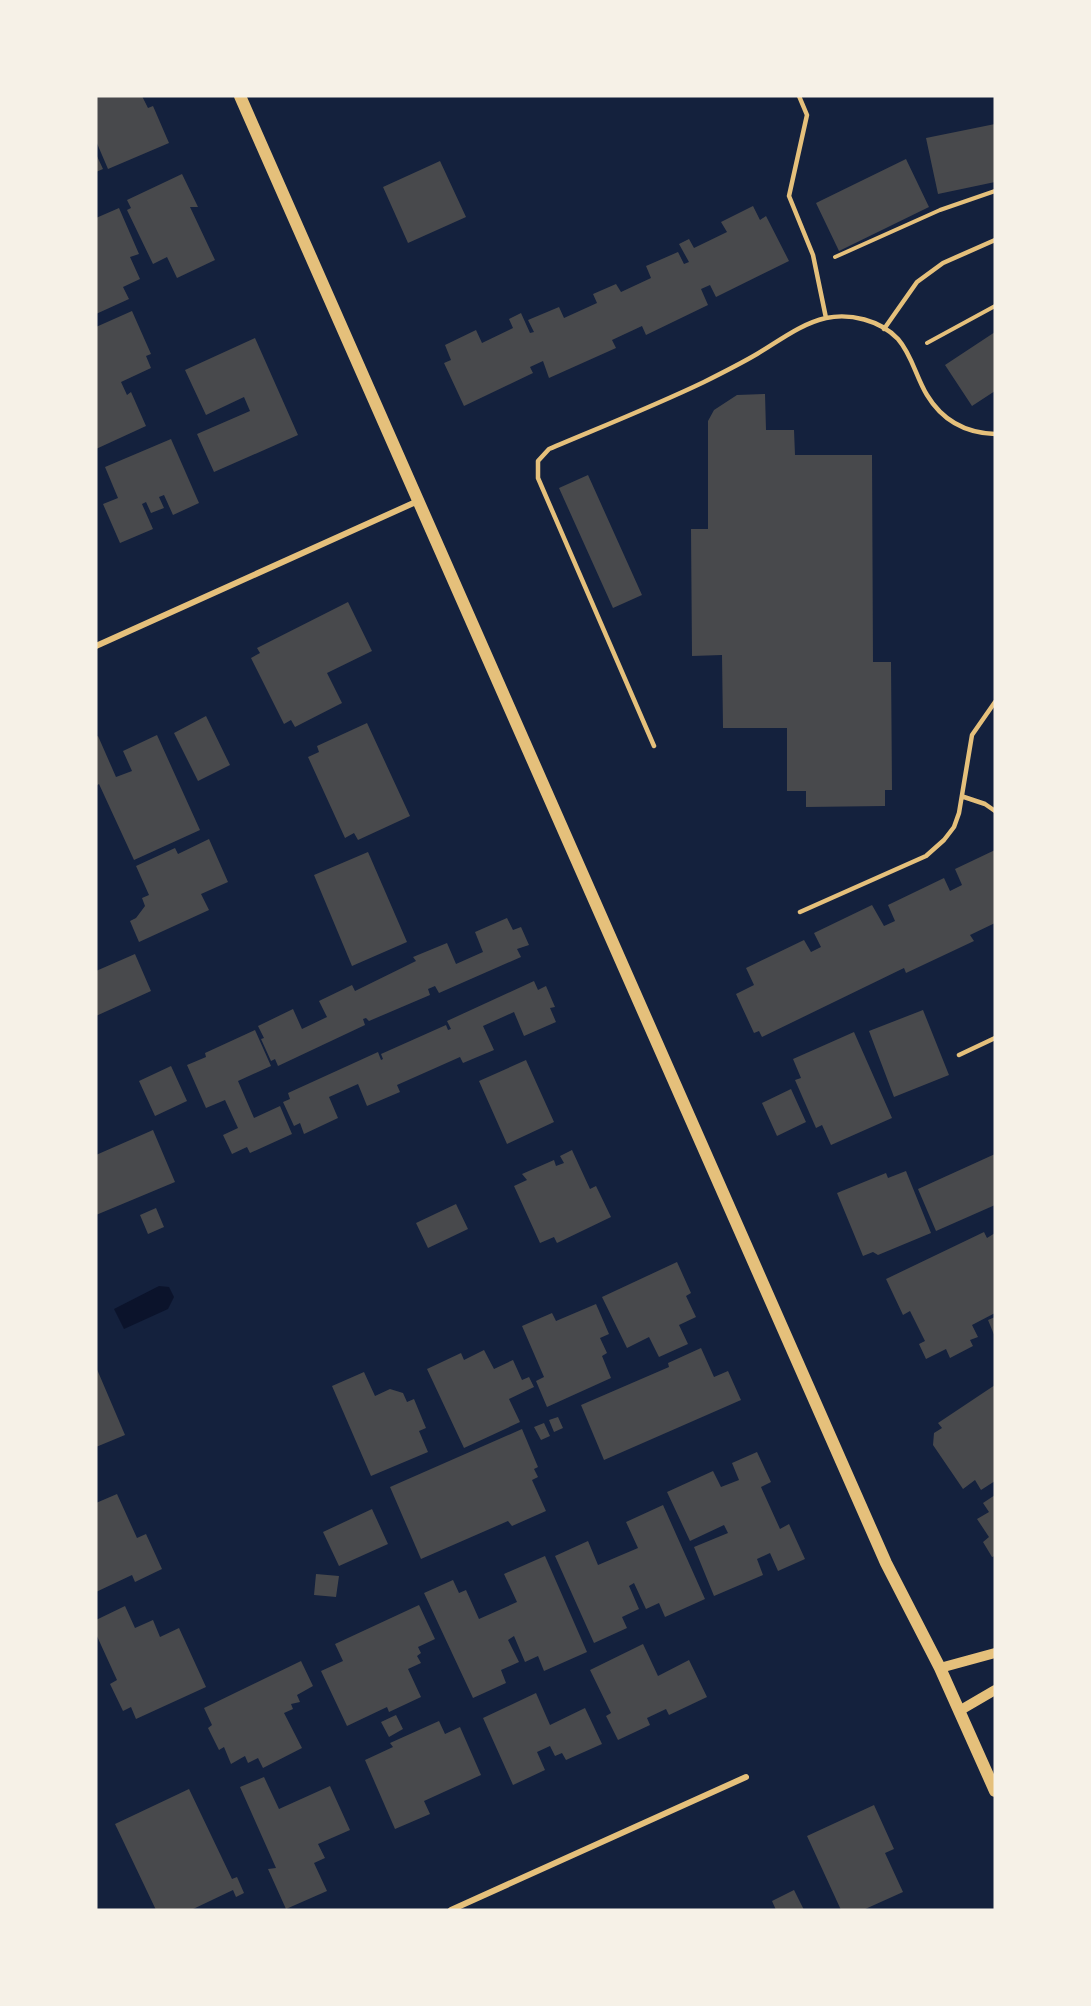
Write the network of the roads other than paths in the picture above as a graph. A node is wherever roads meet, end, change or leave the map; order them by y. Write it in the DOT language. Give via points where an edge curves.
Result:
graph roads {
  1 [pos="240,96"];
  2 [pos="798,96"];
  3 [pos="995,240"];
  4 [pos="826,318"];
  5 [pos="884,329"];
  6 [pos="995,434"];
  7 [pos="418,501"];
  8 [pos="96,646"];
  9 [pos="995,702"];
  10 [pos="654,746"];
  11 [pos="964,797"];
  12 [pos="995,811"];
  13 [pos="800,912"];
  14 [pos="995,1038"];
  15 [pos="959,1055"];
  16 [pos="995,1653"];
  17 [pos="940,1668"];
  18 [pos="995,1690"];
  19 [pos="959,1711"];
  20 [pos="746,1777"];
  21 [pos="995,1791"];
  22 [pos="451,1910"];
  1 -- 7 [label="main road"];
  2 -- 4 [label="lane" via="807,115 789,196 815,266"];
  3 -- 5 [label="lane" via="943,263 917,282"];
  4 -- 5 [label="lane" via="860,318"];
  4 -- 10 [label="lane" via="795,330 704,382 549,450 538,461 538,478"];
  5 -- 6 [label="lane" via="897,338 941,413 960,427"];
  7 -- 8 [label="street"];
  7 -- 17 [label="main road" via="886,1563"];
  9 -- 11 [label="lane" via="972,735"];
  11 -- 12 [label="lane"];
  11 -- 13 [label="lane" via="954,827 926,856"];
  14 -- 15 [label="lane"];
  16 -- 17 [label="street"];
  17 -- 19 [label="main road"];
  18 -- 19 [label="street"];
  19 -- 21 [label="main road"];
  20 -- 22 [label="street"];
}
